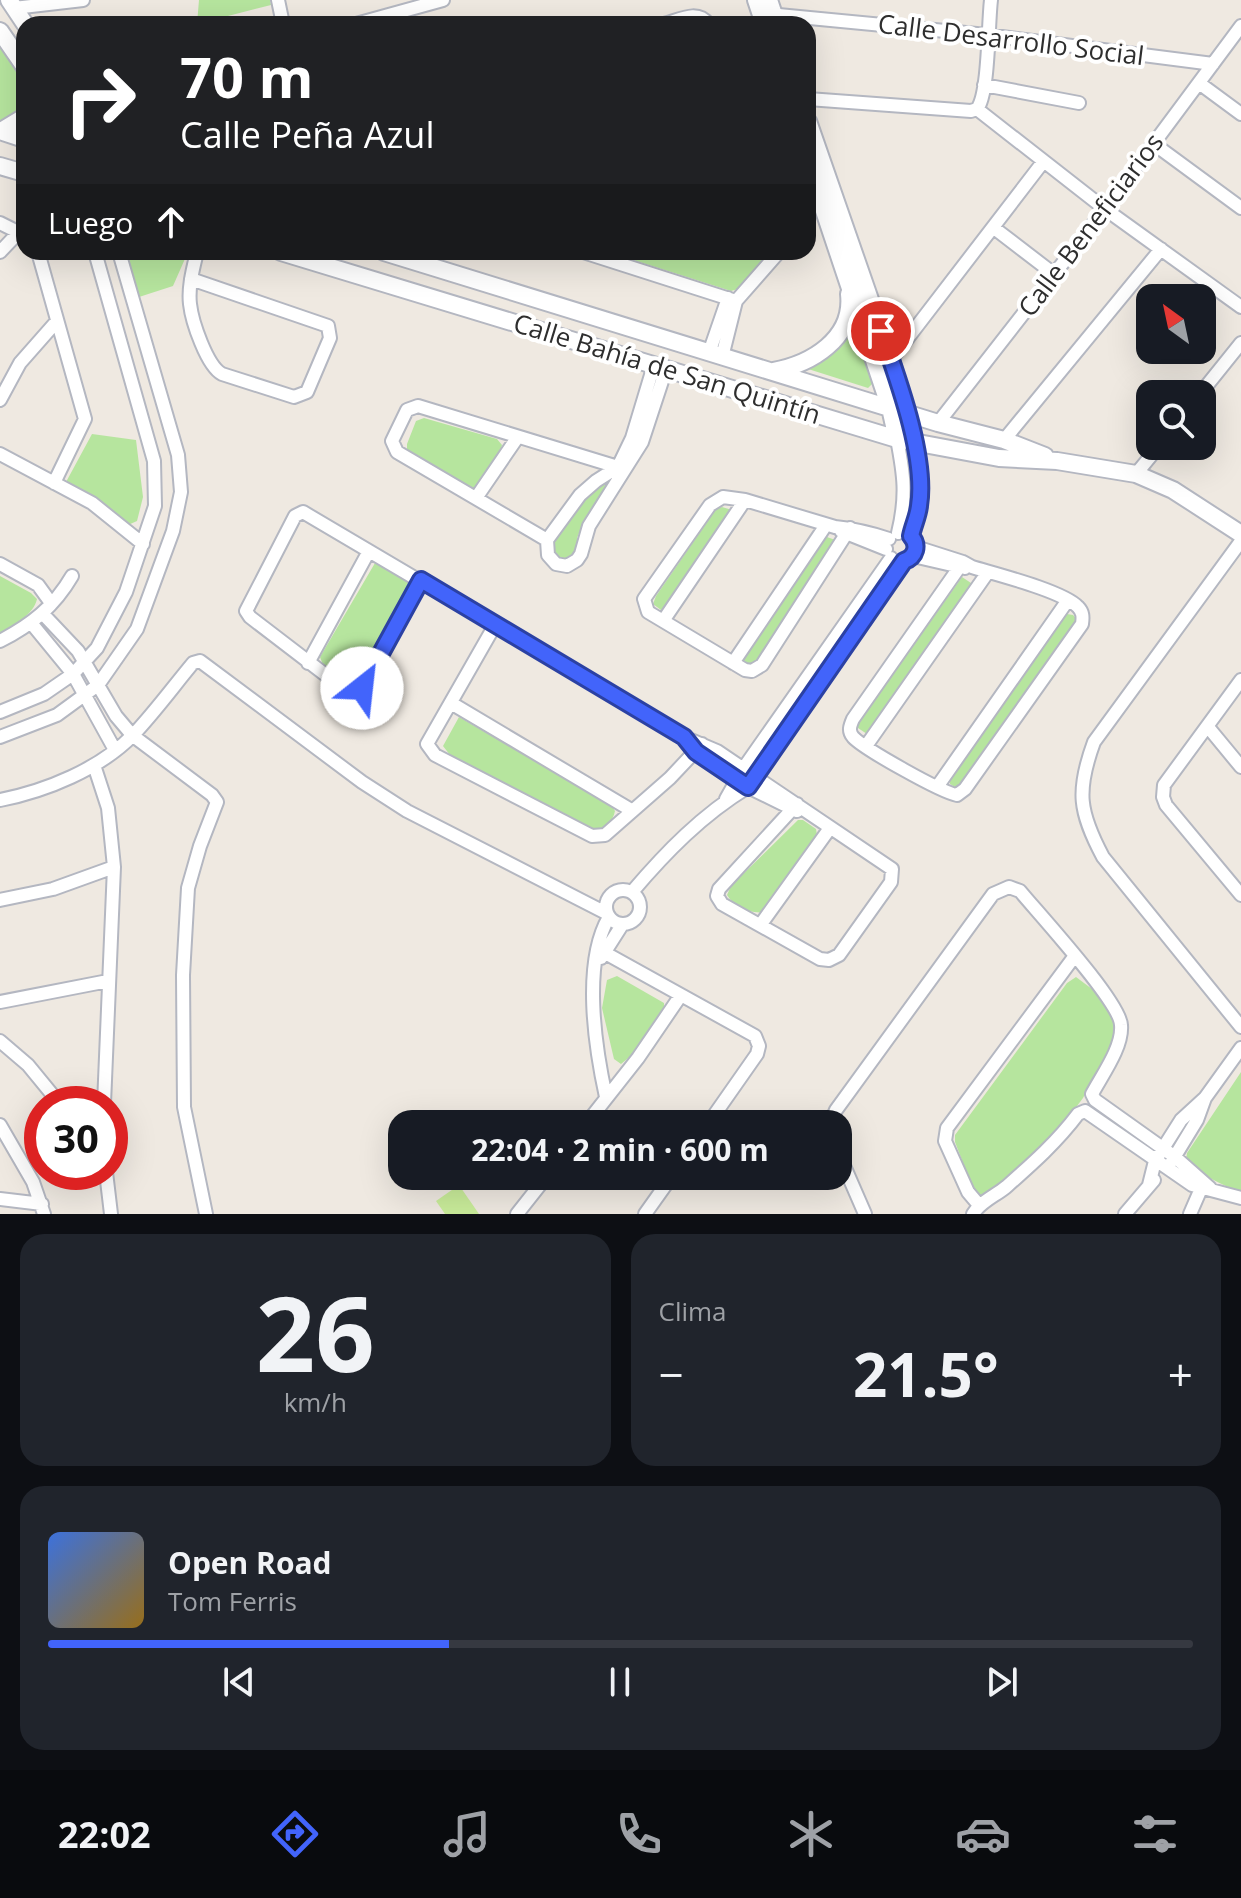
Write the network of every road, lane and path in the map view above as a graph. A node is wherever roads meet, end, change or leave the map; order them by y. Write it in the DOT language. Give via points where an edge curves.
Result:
graph roads {
  1 [pos="83,0"];
  2 [pos="443,0"];
  3 [pos="991,0"];
  4 [pos="11,4"];
  5 [pos="767,13"];
  6 [pos="385,16"];
  7 [pos="797,16"];
  8 [pos="816,18"];
  9 [pos="1241,26"];
  10 [pos="0,31"];
  11 [pos="987,35"];
  12 [pos="16,54"];
  13 [pos="1213,64"];
  14 [pos="1199,83"];
  15 [pos="984,85"];
  16 [pos="816,100"];
  17 [pos="1079,103"];
  18 [pos="977,109"];
  19 [pos="1241,114"];
  20 [pos="1154,144"];
  21 [pos="816,148"];
  22 [pos="1043,162"];
  23 [pos="816,182"];
  24 [pos="1241,208"];
  25 [pos="1105,209"];
  26 [pos="994,228"];
  27 [pos="16,238"];
  28 [pos="1161,249"];
  29 [pos="0,252"];
  30 [pos="40,260"];
  31 [pos="97,260"];
  32 [pos="121,260"];
  33 [pos="195,260"];
  34 [pos="319,260"];
  35 [pos="410,260"];
  36 [pos="608,260"];
  37 [pos="771,260"];
  38 [pos="1054,274"];
  39 [pos="854,275"];
  40 [pos="191,279"];
  41 [pos="732,300"];
  42 [pos="1241,307"];
  43 [pos="57,321"];
  44 [pos="1241,343"];
  45 [pos="715,355"];
  46 [pos="891,360"];
  47 [pos="660,367"];
  48 [pos="771,371"];
  49 [pos="1211,380"];
  50 [pos="0,400"];
  51 [pos="890,408"];
  52 [pos="907,414"];
  53 [pos="938,423"];
  54 [pos="517,438"];
  55 [pos="1004,440"];
  56 [pos="905,441"];
  57 [pos="0,454"];
  58 [pos="1148,460"];
  59 [pos="1057,461"];
  60 [pos="621,468"];
  61 [pos="1136,474"];
  62 [pos="54,483"];
  63 [pos="476,498"];
  64 [pos="745,500"];
  65 [pos="831,526"];
  66 [pos="849,532"];
  67 [pos="1241,534"];
  68 [pos="547,540"];
  69 [pos="1241,541"];
  70 [pos="143,544"];
  71 [pos="901,547"];
  72 [pos="369,551"];
  73 [pos="0,564"];
  74 [pos="965,566"];
  75 [pos="988,572"];
  76 [pos="72,576"];
  77 [pos="421,580"];
  78 [pos="1068,600"];
  79 [pos="47,609"];
  80 [pos="663,621"];
  81 [pos="32,624"];
  82 [pos="495,625"];
  83 [pos="0,641"];
  84 [pos="85,662"];
  85 [pos="308,663"];
  86 [pos="733,663"];
  87 [pos="73,674"];
  88 [pos="1241,680"];
  89 [pos="98,685"];
  90 [pos="86,693"];
  91 [pos="451,703"];
  92 [pos="0,712"];
  93 [pos="777,720"];
  94 [pos="1208,727"];
  95 [pos="790,728"];
  96 [pos="132,735"];
  97 [pos="0,737"];
  98 [pos="866,746"];
  99 [pos="699,748"];
  100 [pos="115,750"];
  101 [pos="94,765"];
  102 [pos="1241,767"];
  103 [pos="739,774"];
  104 [pos="752,782"];
  105 [pos="937,787"];
  106 [pos="0,800"];
  107 [pos="724,801"];
  108 [pos="795,807"];
  109 [pos="631,810"];
  110 [pos="830,828"];
  111 [pos="114,867"];
  112 [pos="632,892"];
  113 [pos="1241,895"];
  114 [pos="0,900"];
  115 [pos="608,915"];
  116 [pos="761,924"];
  117 [pos="622,925"];
  118 [pos="600,955"];
  119 [pos="1074,957"];
  120 [pos="108,981"];
  121 [pos="681,995"];
  122 [pos="0,1002"];
  123 [pos="1241,1027"];
  124 [pos="0,1041"];
  125 [pos="1241,1048"];
  126 [pos="45,1086"];
  127 [pos="105,1086"];
  128 [pos="606,1097"];
  129 [pos="1205,1098"];
  130 [pos="596,1110"];
  131 [pos="718,1110"];
  132 [pos="838,1110"];
  133 [pos="2,1135"];
  134 [pos="1163,1149"];
  135 [pos="1175,1157"];
  136 [pos="1161,1165"];
  137 [pos="852,1184"];
  138 [pos="1205,1186"];
  139 [pos="108,1190"];
  140 [pos="536,1190"];
  141 [pos="662,1190"];
  142 [pos="1241,1198"];
  143 [pos="0,1199"];
  144 [pos="43,1209"];
  145 [pos="976,1209"];
  146 [pos="111,1214"];
  147 [pos="206,1214"];
  148 [pos="517,1214"];
  149 [pos="645,1214"];
  150 [pos="865,1214"];
  151 [pos="1125,1214"];
  152 [pos="1190,1214"];
  1 -- 4 [label="street"];
  2 -- 6 [label="street"];
  3 -- 11 [label="street"];
  5 -- 7 [label="street, Calle Desarrollo Social"];
  8 -- 11 [label="street, Calle Desarrollo Social"];
  9 -- 13 [label="street, Calle Beneficiarios"];
  10 -- 12 [label="street"];
  11 -- 13 [label="street, Calle Desarrollo Social"];
  11 -- 15 [label="street"];
  13 -- 14 [label="street, Calle Beneficiarios"];
  14 -- 19 [label="street"];
  14 -- 20 [label="street, Calle Beneficiarios"];
  15 -- 17 [label="street"];
  15 -- 18 [label="street"];
  16 -- 18 [label="street"];
  18 -- 22 [label="street"];
  20 -- 24 [label="street"];
  20 -- 25 [label="street, Calle Beneficiarios"];
  21 -- 39 [label="street"];
  22 -- 25 [label="street"];
  22 -- 26 [label="street"];
  23 -- 39 [label="street"];
  25 -- 28 [label="street"];
  25 -- 38 [label="street, Calle Beneficiarios"];
  26 -- 38 [label="street"];
  26 -- 46 [label="street"];
  27 -- 29 [label="street"];
  28 -- 42 [label="street"];
  28 -- 55 [label="street"];
  30 -- 43 [label="street"];
  31 -- 70 [label="street" via="154,461 155,506"];
  32 -- 89 [label="street" via="178,455 181,492 173,531 137,629"];
  33 -- 40 [label="street"];
  34 -- 47 [label="street, Calle Bahía de San Quintín"];
  35 -- 45 [label="street, Calle Bahía de San Quintín"];
  36 -- 41 [label="street"];
  37 -- 41 [label="street"];
  38 -- 53 [label="street, Calle Beneficiarios"];
  39 -- 46 [label="street"];
  39 -- 48 [label="street" via="845,323 835,341 804,362"];
  39 -- 51 [label="street"];
  40 -- 40 [label="street" via="190,304 212,367 294,397 307,392 330,338 328,326"];
  41 -- 45 [label="street"];
  43 -- 50 [label="street" via="20,363"];
  43 -- 62 [label="street" via="85,419"];
  44 -- 49 [label="street"];
  45 -- 48 [label="street, Calle Bahía de San Quintín"];
  46 -- 52 [label="street"];
  47 -- 56 [label="street, Calle Bahía de San Quintín"];
  47 -- 60 [label="street"];
  48 -- 51 [label="street, Calle Bahía de San Quintín"];
  51 -- 52 [label="street, Calle Bahía de San Quintín"];
  51 -- 56 [label="street"];
  52 -- 53 [label="street, Calle Bahía de San Quintín"];
  52 -- 56 [label="street"];
  53 -- 55 [label="street, Calle Bahía de San Quintín"];
  54 -- 60 [label="street"];
  54 -- 63 [label="street"];
  54 -- 63 [label="street" via="418,406 407,410 392,441 394,449"];
  55 -- 59 [label="street, Calle Bahía de San Quintín"];
  56 -- 59 [label="street, Calle Bahía de San Quintín" via="999,458"];
  56 -- 71 [label="street"];
  57 -- 62 [label="street"];
  58 -- 61 [label="street"];
  59 -- 61 [label="street, Calle Bahía de San Quintín"];
  60 -- 68 [label="street" via="580,495"];
  60 -- 68 [label="street" via="577,560 567,566 556,564 548,555"];
  61 -- 67 [label="street, Calle Bahía de San Quintín" via="1173,490"];
  62 -- 70 [label="street" via="92,503"];
  63 -- 68 [label="street"];
  64 -- 65 [label="street"];
  64 -- 80 [label="street"];
  64 -- 80 [label="street" via="723,497 713,502 644,599 646,609"];
  65 -- 66 [label="street"];
  65 -- 86 [label="street"];
  66 -- 71 [label="street"];
  66 -- 86 [label="street" via="762,665 749,672"];
  69 -- 123 [label="street" via="1094,742 1082,785 1087,828 1103,857"];
  70 -- 84 [label="street" via="115,616"];
  71 -- 74 [label="street"];
  71 -- 93 [label="street"];
  71 -- 95 [label="street"];
  72 -- 77 [label="street"];
  72 -- 85 [label="street"];
  72 -- 85 [label="street" via="306,513 295,516 246,611"];
  73 -- 79 [label="street" via="38,585"];
  74 -- 75 [label="street"];
  74 -- 98 [label="street" via="853,719 852,736"];
  75 -- 78 [label="street"];
  75 -- 98 [label="street"];
  76 -- 79 [label="street"];
  77 -- 82 [label="street"];
  77 -- 85 [label="street" via="362,688 348,691"];
  78 -- 105 [label="street"];
  78 -- 105 [label="street" via="1080,608 1083,619 1055,662 963,793 952,795"];
  79 -- 81 [label="street"];
  79 -- 84 [label="street"];
  80 -- 86 [label="street"];
  81 -- 83 [label="street"];
  81 -- 87 [label="street"];
  82 -- 91 [label="street"];
  82 -- 99 [label="street"];
  84 -- 87 [label="street"];
  84 -- 89 [label="street"];
  87 -- 90 [label="street"];
  87 -- 92 [label="street" via="44,694"];
  88 -- 94 [label="street"];
  89 -- 90 [label="street"];
  89 -- 96 [label="street"];
  90 -- 97 [label="street" via="57,715"];
  90 -- 100 [label="street"];
  91 -- 109 [label="street"];
  91 -- 109 [label="street" via="427,744 435,755 595,837 605,835"];
  93 -- 95 [label="street"];
  93 -- 103 [label="street"];
  94 -- 102 [label="street"];
  94 -- 113 [label="street" via="1164,785 1163,797"];
  95 -- 104 [label="street"];
  96 -- 100 [label="street"];
  96 -- 115 [label="street" via="200,661 407,811"];
  96 -- 147 [label="street" via="217,802 188,888 183,959 184,1107"];
  98 -- 105 [label="street"];
  99 -- 103 [label="street"];
  99 -- 109 [label="street"];
  100 -- 101 [label="street"];
  101 -- 106 [label="street"];
  101 -- 111 [label="street" via="108,808"];
  103 -- 104 [label="street"];
  103 -- 107 [label="street"];
  104 -- 107 [label="street"];
  104 -- 108 [label="street"];
  107 -- 112 [label="street"];
  108 -- 110 [label="street"];
  108 -- 116 [label="street" via="717,893 722,904"];
  110 -- 116 [label="street"];
  110 -- 116 [label="street" via="892,869 893,877 839,955 820,959"];
  111 -- 114 [label="street" via="53,889"];
  111 -- 120 [label="street"];
  112 -- 115 [label="street" via="612,894 606,902"];
  112 -- 117 [label="street" via="640,912"];
  115 -- 117 [label="street"];
  115 -- 118 [label="street"];
  117 -- 118 [label="street"];
  118 -- 121 [label="street"];
  118 -- 128 [label="street" via="593,984 594,1030"];
  119 -- 132 [label="street" via="1020,891 998,890"];
  119 -- 134 [label="street" via="1112,1001 1122,1023 1092,1094"];
  119 -- 145 [label="street" via="947,1128 945,1141"];
  120 -- 122 [label="street"];
  120 -- 127 [label="street"];
  121 -- 128 [label="street"];
  121 -- 131 [label="street" via="749,1030 758,1040 757,1054"];
  124 -- 126 [label="street"];
  125 -- 129 [label="street"];
  128 -- 130 [label="street"];
  129 -- 134 [label="street"];
  129 -- 135 [label="street"];
  133 -- 144 [label="street" via="33,1182"];
  134 -- 135 [label="street"];
  134 -- 136 [label="street"];
  135 -- 136 [label="street"];
  135 -- 138 [label="street"];
  136 -- 138 [label="street"];
  136 -- 145 [label="street" via="1085,1111 1034,1163"];
  136 -- 151 [label="street"];
  137 -- 150 [label="street"];
  138 -- 142 [label="street"];
  138 -- 152 [label="street"];
  139 -- 146 [label="street"];
  140 -- 148 [label="street"];
  141 -- 149 [label="street"];
  143 -- 144 [label="street"];
}
